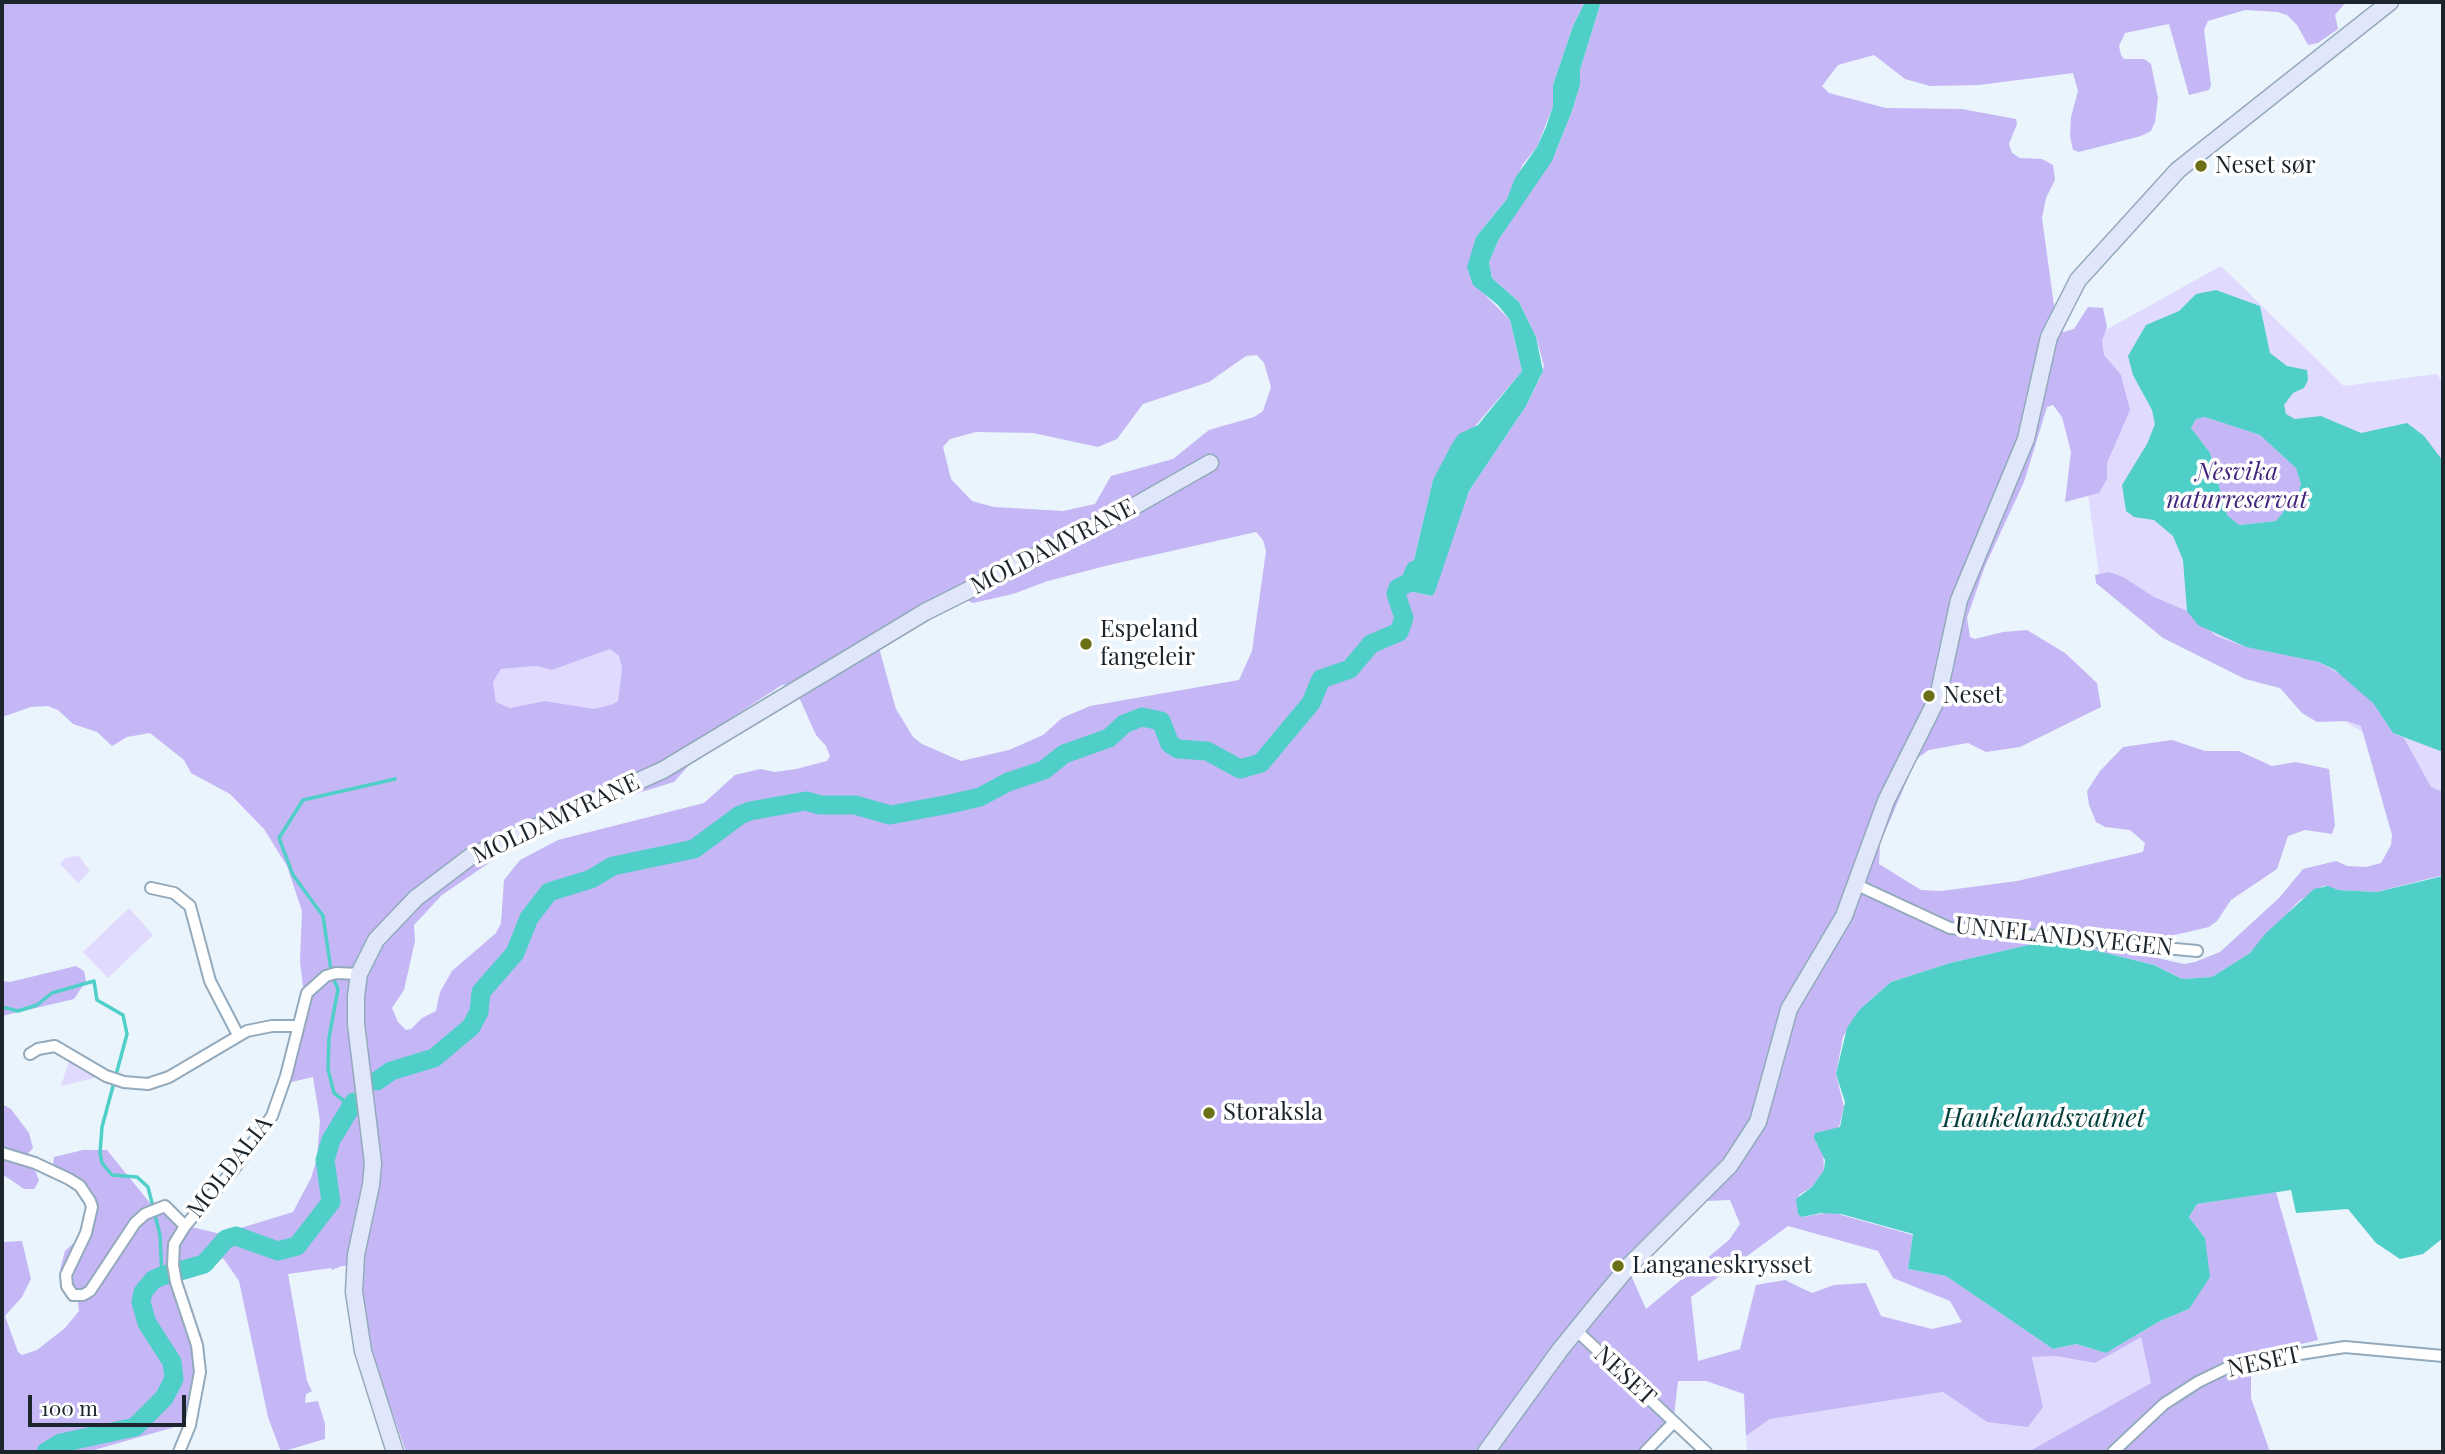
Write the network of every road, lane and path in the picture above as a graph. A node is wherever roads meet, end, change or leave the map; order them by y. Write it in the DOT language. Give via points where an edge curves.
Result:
graph roads {
  1 [pos="2390,2"];
  2 [pos="1210,463"];
  3 [pos="1855,884"];
  4 [pos="151,888"];
  5 [pos="2197,951"];
  6 [pos="359,974"];
  7 [pos="297,1026"];
  8 [pos="238,1035"];
  9 [pos="30,1054"];
  10 [pos="2,1153"];
  11 [pos="185,1226"];
  12 [pos="1576,1330"];
  13 [pos="2443,1356"];
  14 [pos="1674,1422"];
  15 [pos="179,1452"];
  16 [pos="395,1452"];
  17 [pos="1486,1452"];
  18 [pos="1645,1452"];
  19 [pos="1706,1452"];
  20 [pos="2113,1452"];
  1 -- 3 [label="main road" via="2178,170 2078,280 2049,337 2026,439 1959,600 1938,697 1886,801"];
  2 -- 6 [label="main road, MOLDAMYRANE" via="1124,512 925,612 663,770 470,858 402,911 376,940"];
  3 -- 5 [label="street, UNNELANDSVEGEN" via="1950,929"];
  3 -- 12 [label="main road" via="1844,916 1789,1009 1765,1103 1745,1144 1730,1165 1629,1266"];
  4 -- 8 [label="street" via="174,893 190,906 210,981"];
  6 -- 7 [label="street, MOLDALIA" via="336,972 318,982 307,993"];
  6 -- 16 [label="main road, MOLDAMYRANE" via="356,1018 373,1163 356,1255 354,1293 363,1351"];
  7 -- 8 [label="street" via="260,1027"];
  7 -- 11 [label="street, MOLDALIA" via="272,1116"];
  8 -- 9 [label="street" via="159,1081 136,1084 112,1078 55,1045"];
  10 -- 11 [label="street, MOLDALIA" via="69,1179 90,1200 86,1233 66,1275 73,1295 90,1291 135,1223 155,1209 165,1206"];
  11 -- 15 [label="street, MOLDALIA" via="174,1244 173,1265 197,1345 200,1372 190,1425"];
  12 -- 14 [label="street, NESET"];
  12 -- 17 [label="main road"];
  13 -- 20 [label="street, NESET" via="2345,1347 2235,1364 2164,1404"];
  14 -- 18 [label="street, NESET"];
  14 -- 19 [label="street, NESET"];
}
